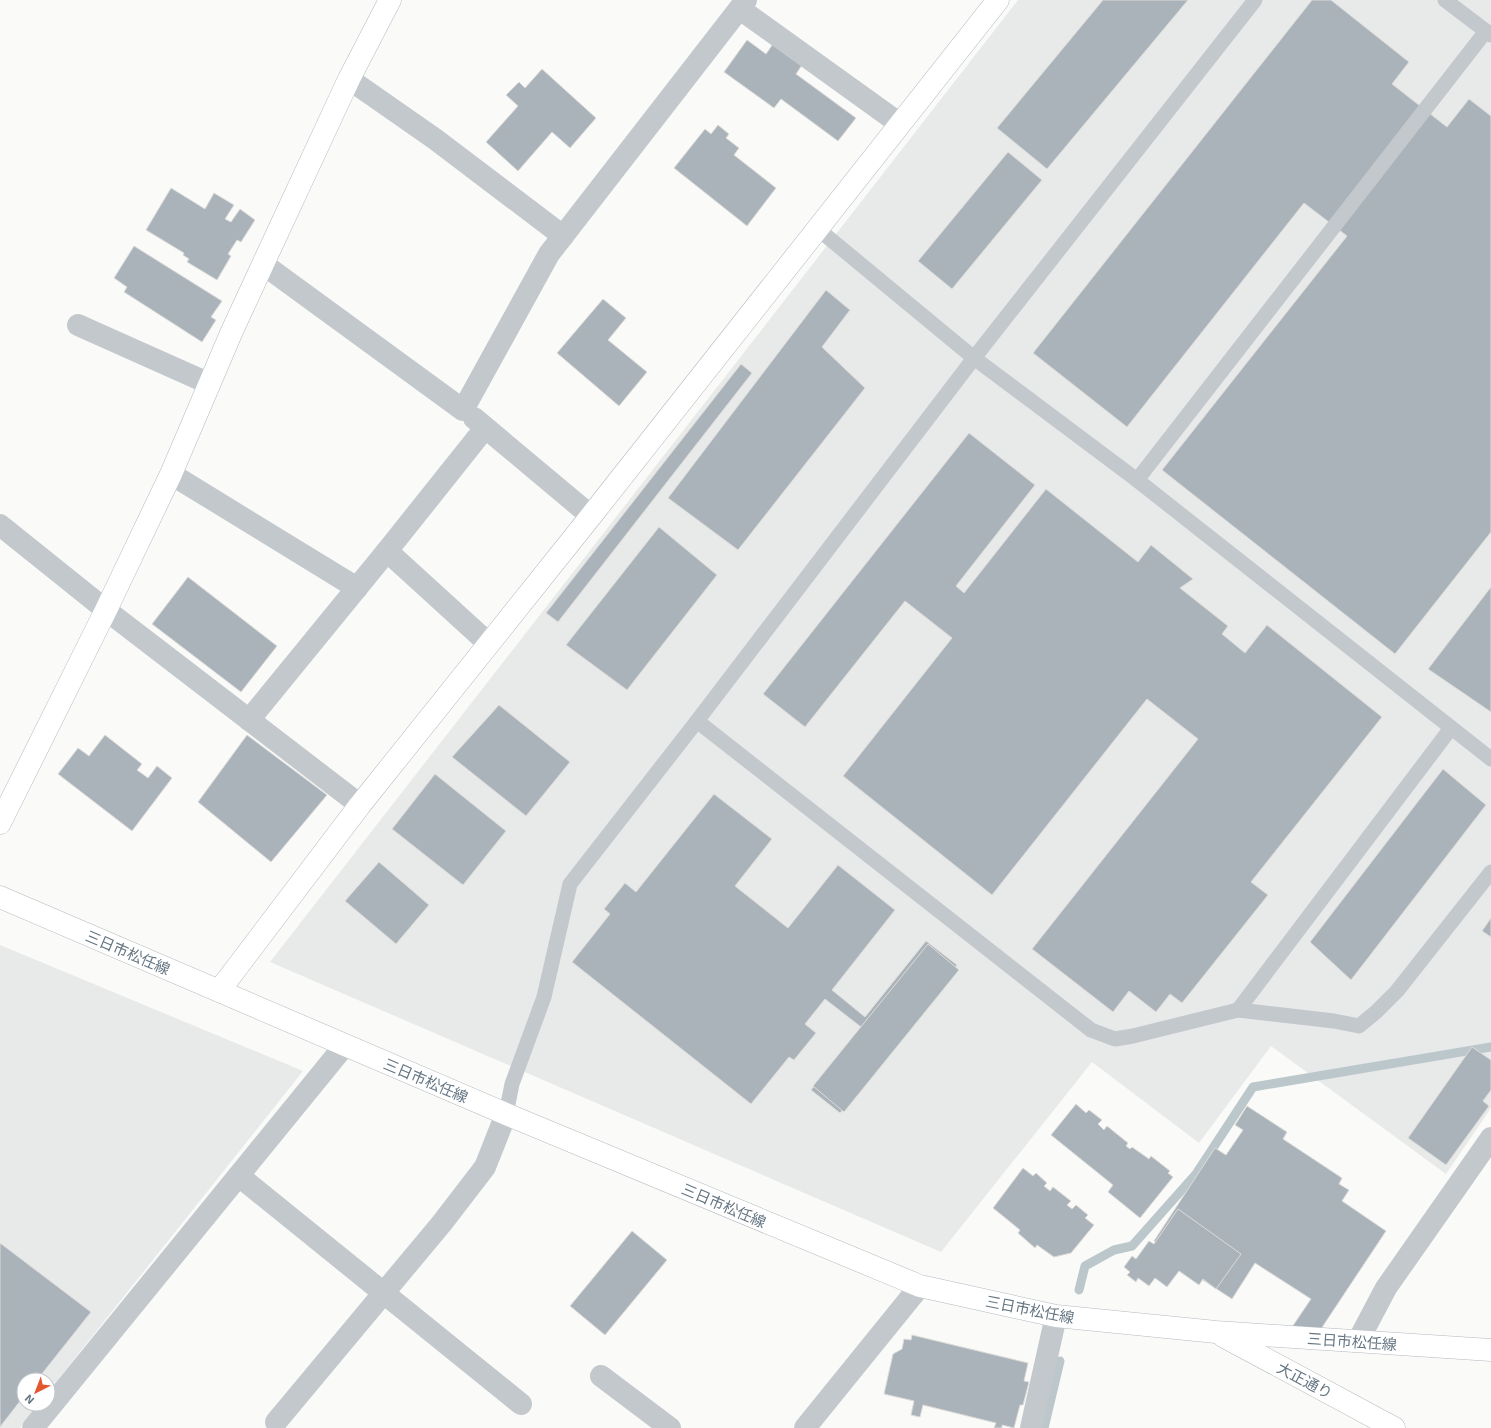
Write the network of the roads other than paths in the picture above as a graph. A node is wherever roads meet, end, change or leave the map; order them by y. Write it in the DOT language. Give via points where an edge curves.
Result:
graph roads {
  1 [pos="390,0"];
  2 [pos="998,0"];
  3 [pos="1255,0"];
  4 [pos="1445,0"];
  5 [pos="743,4"];
  6 [pos="1489,33"];
  7 [pos="349,79"];
  8 [pos="900,124"];
  9 [pos="818,229"];
  10 [pos="563,236"];
  11 [pos="263,264"];
  12 [pos="78,325"];
  13 [pos="974,358"];
  14 [pos="210,384"];
  15 [pos="464,410"];
  16 [pos="485,428"];
  17 [pos="172,474"];
  18 [pos="1137,480"];
  19 [pos="591,516"];
  20 [pos="0,526"];
  21 [pos="387,551"];
  22 [pos="357,588"];
  23 [pos="106,610"];
  24 [pos="489,644"];
  25 [pos="249,720"];
  26 [pos="697,721"];
  27 [pos="1451,728"];
  28 [pos="1491,759"];
  29 [pos="360,805"];
  30 [pos="0,823"];
  31 [pos="1491,872"];
  32 [pos="0,897"];
  33 [pos="219,991"];
  34 [pos="1238,1010"];
  35 [pos="344,1045"];
  36 [pos="506,1114"];
  37 [pos="1491,1138"];
  38 [pos="239,1176"];
  39 [pos="920,1286"];
  40 [pos="384,1293"];
  41 [pos="1056,1316"];
  42 [pos="1216,1332"];
  43 [pos="1358,1342"];
  44 [pos="1491,1350"];
  45 [pos="601,1376"];
  46 [pos="521,1404"];
  47 [pos="277,1426"];
  48 [pos="33,1428"];
  49 [pos="670,1428"];
  50 [pos="806,1428"];
  51 [pos="1031,1428"];
  52 [pos="1394,1428"];
  1 -- 7 [label="street"];
  2 -- 8 [label="street"];
  3 -- 13 [label="lane"];
  4 -- 6 [label="lane"];
  5 -- 8 [label="street"];
  5 -- 10 [label="street"];
  6 -- 18 [label="lane"];
  7 -- 10 [label="street" via="435,139"];
  7 -- 11 [label="street"];
  8 -- 9 [label="street"];
  9 -- 13 [label="lane"];
  9 -- 19 [label="street"];
  10 -- 15 [label="street" via="549,254"];
  11 -- 14 [label="street"];
  11 -- 15 [label="street"];
  12 -- 14 [label="street"];
  13 -- 18 [label="lane"];
  13 -- 26 [label="lane"];
  14 -- 17 [label="street"];
  15 -- 16 [label="street"];
  16 -- 19 [label="street"];
  16 -- 21 [label="street"];
  17 -- 22 [label="street"];
  17 -- 23 [label="street"];
  18 -- 27 [label="lane"];
  19 -- 24 [label="street"];
  20 -- 23 [label="street"];
  21 -- 22 [label="street"];
  21 -- 24 [label="street"];
  22 -- 25 [label="street"];
  23 -- 25 [label="street"];
  23 -- 30 [label="street"];
  24 -- 29 [label="street"];
  25 -- 29 [label="street"];
  26 -- 34 [label="lane" via="1091,1030 1115,1039"];
  26 -- 36 [label="lane" via="570,884 544,997 512,1084"];
  27 -- 28 [label="lane"];
  27 -- 34 [label="lane"];
  29 -- 33 [label="street"];
  31 -- 34 [label="lane" via="1397,991 1359,1026"];
  32 -- 33 [label="street, 三日市松任線"];
  33 -- 35 [label="street, 三日市松任線"];
  35 -- 36 [label="street, 三日市松任線"];
  35 -- 38 [label="street"];
  36 -- 39 [label="street, 三日市松任線"];
  36 -- 40 [label="street" via="485,1167"];
  37 -- 43 [label="street" via="1386,1288"];
  38 -- 40 [label="street"];
  38 -- 48 [label="street"];
  39 -- 41 [label="street, 三日市松任線"];
  39 -- 50 [label="street"];
  40 -- 46 [label="street"];
  40 -- 47 [label="street"];
  41 -- 42 [label="street, 三日市松任線"];
  41 -- 51 [label="street"];
  42 -- 43 [label="street, 三日市松任線"];
  42 -- 52 [label="street, 大正通り"];
  43 -- 44 [label="street, 三日市松任線"];
  45 -- 49 [label="street"];
}
